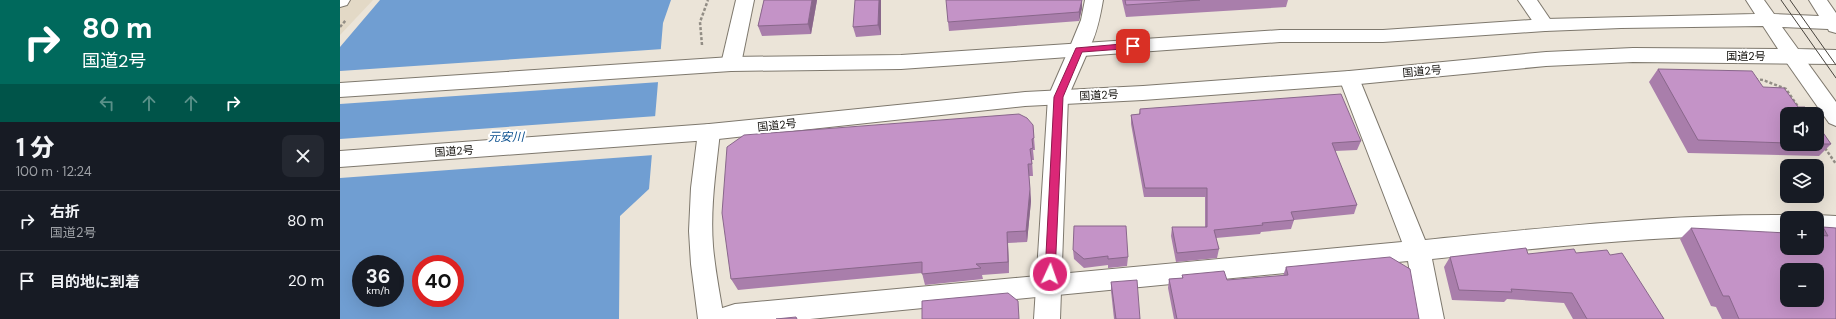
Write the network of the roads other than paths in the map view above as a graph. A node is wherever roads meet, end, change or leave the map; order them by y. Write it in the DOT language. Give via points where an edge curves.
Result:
graph roads {
  1 [pos="745,0"];
  2 [pos="1094,0"];
  3 [pos="1527,0"];
  4 [pos="1755,0"];
  5 [pos="1818,0"];
  6 [pos="1768,20"];
  7 [pos="1835,24"];
  8 [pos="1545,25"];
  9 [pos="1079,50"];
  10 [pos="1792,56"];
  11 [pos="1836,57"];
  12 [pos="731,64"];
  13 [pos="1349,78"];
  14 [pos="340,90"];
  15 [pos="1058,97"];
  16 [pos="1836,118"];
  17 [pos="709,132"];
  18 [pos="340,159"];
  19 [pos="1780,225"];
  20 [pos="1824,226"];
  21 [pos="1836,226"];
  22 [pos="1418,251"];
  23 [pos="1049,284"];
  24 [pos="711,319"];
  25 [pos="722,319"];
  26 [pos="1047,319"];
  27 [pos="1431,319"];
  1 -- 12 [label="main road"];
  2 -- 9 [label="main road"];
  3 -- 8 [label="main road"];
  4 -- 6 [label="main road"];
  5 -- 7 [label="main road"];
  6 -- 7 [label="main road"];
  6 -- 8 [label="main road"];
  6 -- 10 [label="main road"];
  8 -- 9 [label="main road" via="1383,36 1280,36"];
  9 -- 12 [label="main road" via="901,62"];
  9 -- 15 [label="main road"];
  10 -- 11 [label="main road, 国道2号"];
  10 -- 13 [label="main road, 国道2号" via="1588,56"];
  10 -- 16 [label="main road"];
  12 -- 14 [label="main road"];
  13 -- 15 [label="main road, 国道2号"];
  13 -- 22 [label="main road"];
  15 -- 17 [label="main road, 国道2号"];
  15 -- 23 [label="main road"];
  17 -- 18 [label="main road, 国道2号"];
  17 -- 24 [label="main road" via="701,246"];
  19 -- 22 [label="main road" via="1734,223 1652,227"];
  20 -- 21 [label="main road"];
  22 -- 23 [label="main road"];
  22 -- 27 [label="main road"];
  23 -- 25 [label="main road" via="735,314"];
  23 -- 26 [label="main road"];
}
